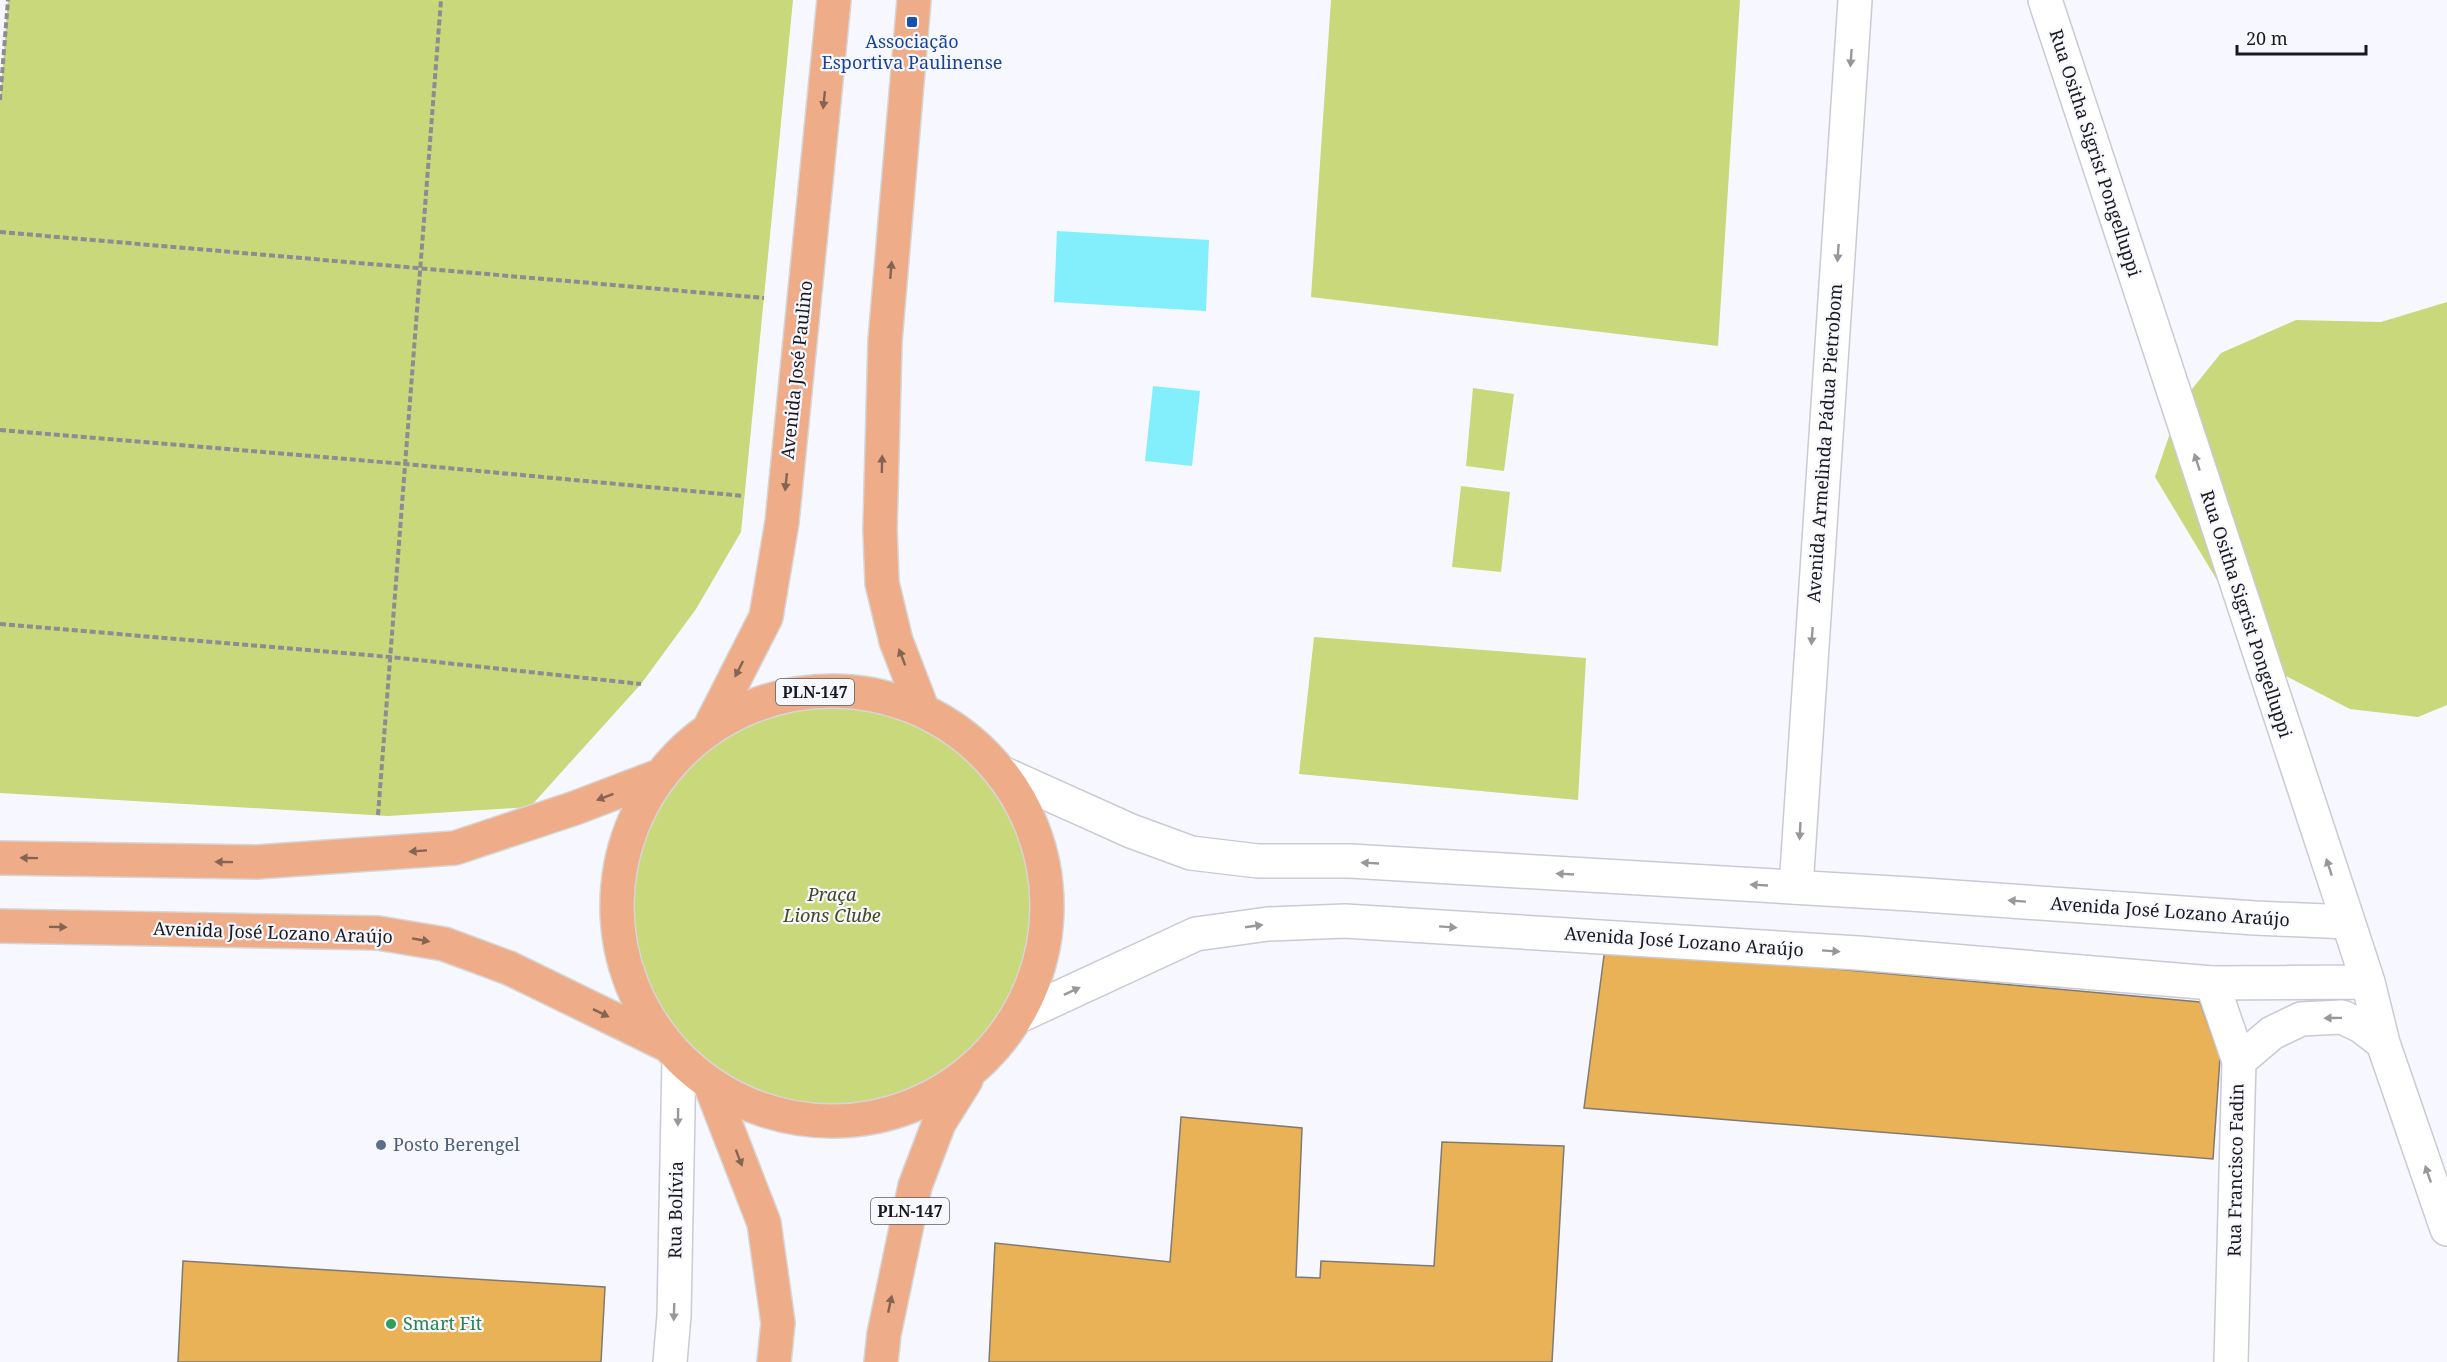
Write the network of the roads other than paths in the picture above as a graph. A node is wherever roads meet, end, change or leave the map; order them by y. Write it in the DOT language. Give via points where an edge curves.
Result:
graph roads {
  1 [pos="834,0"];
  2 [pos="914,0"];
  3 [pos="1855,0"];
  4 [pos="2045,0"];
  5 [pos="923,711"];
  6 [pos="710,727"];
  7 [pos="1002,773"];
  8 [pos="659,776"];
  9 [pos="0,858"];
  10 [pos="1796,887"];
  11 [pos="2348,922"];
  12 [pos="0,926"];
  13 [pos="2212,982"];
  14 [pos="2368,982"];
  15 [pos="1019,1016"];
  16 [pos="2383,1043"];
  17 [pos="673,1052"];
  18 [pos="2239,1061"];
  19 [pos="972,1071"];
  20 [pos="710,1084"];
  21 [pos="2447,1229"];
  22 [pos="670,1362"];
  23 [pos="774,1362"];
  24 [pos="881,1362"];
  25 [pos="2231,1362"];
  1 -- 6 [label="main road, Avenida José Paulino, one-way" via="782,522 766,617"];
  5 -- 2 [label="main road, one-way" via="896,641 882,583 880,529 885,341"];
  3 -- 10 [label="street, Avenida Armelinda Pádua Pietrobom, one-way"];
  11 -- 4 [label="street, Rua Ositha Sigrist Pongelluppi, one-way"];
  5 -- 6 [label="main road, PLN-147" via="881,696 837,690 792,694 749,706"];
  5 -- 7 [label="main road, PLN-147" via="979,748"];
  6 -- 8 [label="main road, PLN-147"];
  10 -- 7 [label="street, Avenida José Lozano Araújo, one-way" via="1350,861 1258,861 1191,853 1131,831"];
  7 -- 15 [label="main road, PLN-147" via="1025,809 1040,849 1047,892 1047,935 1037,977"];
  8 -- 9 [label="main road, one-way" via="455,848 257,862"];
  8 -- 17 [label="main road, PLN-147" via="628,837 617,882 618,940 635,996"];
  11 -- 10 [label="street, Avenida José Lozano Araújo, one-way"];
  11 -- 14 [label="street, Rua Ositha Sigrist Pongelluppi"];
  12 -- 17 [label="main road, Avenida José Lozano Araújo, one-way" via="378,933 444,944 509,968"];
  13 -- 14 [label="street, Avenida José Lozano Araújo"];
  15 -- 13 [label="street, Avenida José Lozano Araújo, one-way" via="1196,934 1268,924 1345,921 1858,953"];
  13 -- 18 [label="street, Rua Francisco Fadin"];
  14 -- 16 [label="street, Rua Ositha Sigrist Pongelluppi"];
  15 -- 19 [label="main road, PLN-147"];
  16 -- 18 [label="street, one-way" via="2342,1017 2301,1019 2272,1033"];
  21 -- 16 [label="street, Rua Ositha Sigrist Pongelluppi, one-way"];
  17 -- 20 [label="main road, PLN-147"];
  17 -- 22 [label="street, Rua Bolívia, one-way" via="674,1316"];
  18 -- 25 [label="street, Rua Francisco Fadin"];
  19 -- 20 [label="main road, PLN-147" via="925,1101 872,1118 816,1122 761,1110"];
  24 -- 19 [label="main road, PLN-147, one-way" via="915,1186 939,1123"];
  20 -- 23 [label="main road, PLN-147, one-way" via="764,1223 778,1323"];
}
